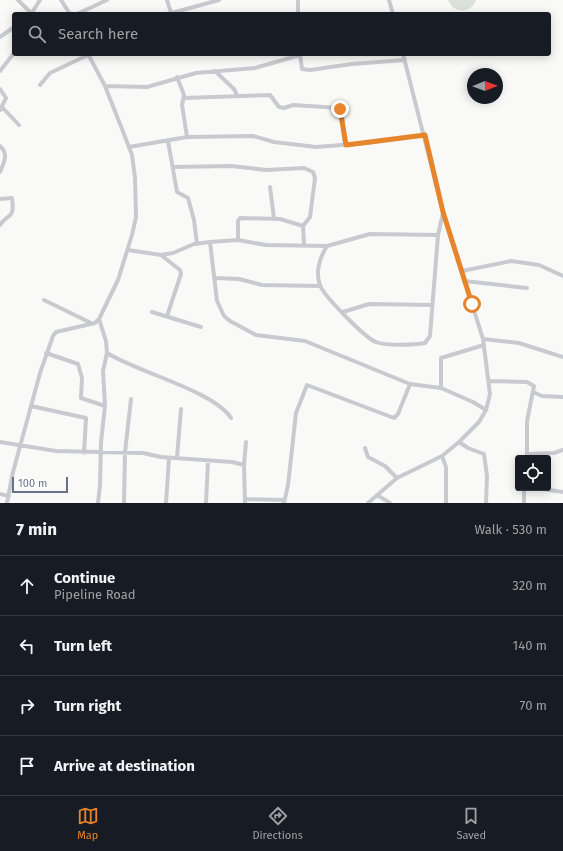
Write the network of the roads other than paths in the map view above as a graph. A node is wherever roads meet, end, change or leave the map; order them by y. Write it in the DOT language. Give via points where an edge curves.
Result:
graph roads {
  1 [pos="18,0"];
  2 [pos="40,0"];
  3 [pos="61,0"];
  4 [pos="107,0"];
  5 [pos="167,0"];
  6 [pos="219,0"];
  7 [pos="298,0"];
  8 [pos="389,0"];
  9 [pos="29,12"];
  10 [pos="32,12"];
  11 [pos="69,12"];
  12 [pos="81,12"];
  13 [pos="170,12"];
  14 [pos="177,12"];
  15 [pos="298,12"];
  16 [pos="392,12"];
  17 [pos="12,28"];
  18 [pos="0,37"];
  19 [pos="12,55"];
  20 [pos="86,56"];
  21 [pos="89,56"];
  22 [pos="297,56"];
  23 [pos="300,56"];
  24 [pos="404,56"];
  25 [pos="405,60"];
  26 [pos="0,70"];
  27 [pos="215,71"];
  28 [pos="177,77"];
  29 [pos="40,84"];
  30 [pos="105,86"];
  31 [pos="0,89"];
  32 [pos="237,95"];
  33 [pos="184,98"];
  34 [pos="1,108"];
  35 [pos="19,125"];
  36 [pos="425,135"];
  37 [pos="187,137"];
  38 [pos="168,141"];
  39 [pos="346,145"];
  40 [pos="0,146"];
  41 [pos="129,148"];
  42 [pos="173,167"];
  43 [pos="0,172"];
  44 [pos="270,187"];
  45 [pos="0,199"];
  46 [pos="443,212"];
  47 [pos="274,218"];
  48 [pos="0,225"];
  49 [pos="303,226"];
  50 [pos="438,235"];
  51 [pos="238,240"];
  52 [pos="210,242"];
  53 [pos="197,244"];
  54 [pos="304,244"];
  55 [pos="327,246"];
  56 [pos="128,250"];
  57 [pos="161,255"];
  58 [pos="462,271"];
  59 [pos="563,276"];
  60 [pos="214,278"];
  61 [pos="464,281"];
  62 [pos="320,286"];
  63 [pos="527,288"];
  64 [pos="44,300"];
  65 [pos="432,306"];
  66 [pos="152,312"];
  67 [pos="343,312"];
  68 [pos="166,316"];
  69 [pos="99,319"];
  70 [pos="92,324"];
  71 [pos="201,327"];
  72 [pos="483,340"];
  73 [pos="484,345"];
  74 [pos="46,353"];
  75 [pos="107,353"];
  76 [pos="563,357"];
  77 [pos="488,381"];
  78 [pos="410,384"];
  79 [pos="441,388"];
  80 [pos="533,392"];
  81 [pos="563,397"];
  82 [pos="131,399"];
  83 [pos="31,406"];
  84 [pos="105,406"];
  85 [pos="181,409"];
  86 [pos="486,410"];
  87 [pos="231,418"];
  88 [pos="0,442"];
  89 [pos="246,442"];
  90 [pos="459,442"];
  91 [pos="21,444"];
  92 [pos="365,448"];
  93 [pos="563,450"];
  94 [pos="101,452"];
  95 [pos="125,452"];
  96 [pos="84,453"];
  97 [pos="527,455"];
  98 [pos="536,455"];
  99 [pos="442,456"];
  100 [pos="169,458"];
  101 [pos="177,458"];
  102 [pos="208,461"];
  103 [pos="244,465"];
  104 [pos="397,478"];
  105 [pos="551,490"];
  106 [pos="524,491"];
  107 [pos="563,492"];
  108 [pos="0,494"];
  109 [pos="377,495"];
  110 [pos="9,496"];
  111 [pos="245,501"];
  112 [pos="285,502"];
  113 [pos="7,503"];
  114 [pos="98,503"];
  115 [pos="124,503"];
  116 [pos="166,503"];
  117 [pos="206,503"];
  118 [pos="368,503"];
  119 [pos="390,503"];
  120 [pos="446,503"];
  121 [pos="486,503"];
  122 [pos="524,503"];
  1 -- 9 [label="street"];
  2 -- 10 [label="street"];
  3 -- 11 [label="street"];
  4 -- 12 [label="street"];
  5 -- 13 [label="street"];
  6 -- 14 [label="street"];
  7 -- 15 [label="street"];
  8 -- 16 [label="street"];
  17 -- 18 [label="street"];
  19 -- 26 [label="street"];
  20 -- 29 [label="street" via="50,73"];
  21 -- 30 [label="street"];
  22 -- 27 [label="street" via="255,68"];
  23 -- 25 [label="street" via="302,69 310,70"];
  24 -- 25 [label="street"];
  25 -- 36 [label="street"];
  27 -- 28 [label="street"];
  27 -- 32 [label="street"];
  28 -- 30 [label="street" via="147,87"];
  28 -- 33 [label="street"];
  30 -- 41 [label="street"];
  31 -- 34 [label="street" via="6,98"];
  32 -- 33 [label="street"];
  32 -- 39 [label="street" via="270,95 279,107 284,108 293,105 339,108"];
  33 -- 37 [label="street" via="182,105"];
  34 -- 35 [label="street"];
  36 -- 39 [label="street"];
  36 -- 46 [label="street"];
  37 -- 38 [label="street"];
  37 -- 39 [label="street" via="253,136 311,147"];
  38 -- 41 [label="street"];
  38 -- 42 [label="street"];
  40 -- 43 [label="street" via="6,158"];
  41 -- 56 [label="street" via="134,164 136,217"];
  42 -- 49 [label="street" via="215,165 266,170 310,170 315,178 311,212 309,220"];
  42 -- 53 [label="street" via="177,192 188,198 191,206"];
  44 -- 47 [label="street"];
  45 -- 48 [label="street" via="12,198 13,208 10,217"];
  46 -- 50 [label="street"];
  46 -- 58 [label="street"];
  47 -- 49 [label="street"];
  47 -- 51 [label="street" via="240,218"];
  49 -- 54 [label="street"];
  50 -- 55 [label="street" via="370,234"];
  50 -- 65 [label="street"];
  51 -- 52 [label="street"];
  51 -- 54 [label="street" via="266,245"];
  52 -- 53 [label="street"];
  52 -- 60 [label="street"];
  53 -- 57 [label="street"];
  54 -- 55 [label="street"];
  55 -- 62 [label="street" via="321,256 318,273"];
  56 -- 57 [label="street"];
  56 -- 69 [label="street" via="118,280"];
  57 -- 68 [label="street" via="180,270 181,274"];
  58 -- 59 [label="street" via="511,261 539,265"];
  58 -- 61 [label="street"];
  60 -- 62 [label="street" via="239,279 262,285"];
  60 -- 78 [label="street" via="217,301 224,316 230,321 256,335 305,341"];
  61 -- 63 [label="street"];
  61 -- 72 [label="street"];
  62 -- 67 [label="street"];
  64 -- 70 [label="street"];
  65 -- 67 [label="street" via="369,304"];
  65 -- 67 [label="street" via="430,336 425,343 418,344 377,342 364,335"];
  66 -- 68 [label="street"];
  68 -- 71 [label="street"];
  69 -- 70 [label="street"];
  69 -- 75 [label="street"];
  70 -- 74 [label="street" via="56,332"];
  72 -- 73 [label="street"];
  72 -- 76 [label="street" via="519,343"];
  73 -- 77 [label="street"];
  73 -- 79 [label="street" via="441,358"];
  74 -- 83 [label="street"];
  74 -- 84 [label="street" via="78,364 82,378 81,398"];
  75 -- 84 [label="street" via="102,381"];
  75 -- 87 [label="street" via="194,392 222,407"];
  77 -- 80 [label="street" via="527,382 534,386"];
  77 -- 86 [label="street" via="490,394"];
  78 -- 79 [label="street"];
  78 -- 112 [label="street" via="394,418 307,385 296,413"];
  79 -- 86 [label="street"];
  80 -- 81 [label="street" via="542,396"];
  80 -- 97 [label="street" via="527,421"];
  82 -- 95 [label="street"];
  83 -- 91 [label="street"];
  83 -- 96 [label="street" via="86,418"];
  84 -- 94 [label="street"];
  85 -- 101 [label="street"];
  86 -- 90 [label="street" via="479,422"];
  88 -- 91 [label="street"];
  89 -- 103 [label="street"];
  90 -- 99 [label="street"];
  90 -- 121 [label="street" via="484,454 487,476"];
  91 -- 96 [label="street" via="56,452"];
  91 -- 110 [label="street"];
  92 -- 104 [label="street" via="368,457 385,466"];
  93 -- 98 [label="street"];
  94 -- 95 [label="street"];
  94 -- 96 [label="street"];
  94 -- 114 [label="street"];
  95 -- 100 [label="street"];
  95 -- 115 [label="street"];
  99 -- 104 [label="street"];
  99 -- 120 [label="street" via="446,467"];
  100 -- 101 [label="street"];
  100 -- 116 [label="street"];
  101 -- 102 [label="street"];
  102 -- 103 [label="street"];
  102 -- 117 [label="street"];
  103 -- 111 [label="street"];
  104 -- 109 [label="street"];
  105 -- 107 [label="street"];
  106 -- 122 [label="street"];
  108 -- 110 [label="street"];
  109 -- 118 [label="street"];
  109 -- 119 [label="street"];
  110 -- 113 [label="street"];
  111 -- 112 [label="street"];
}
